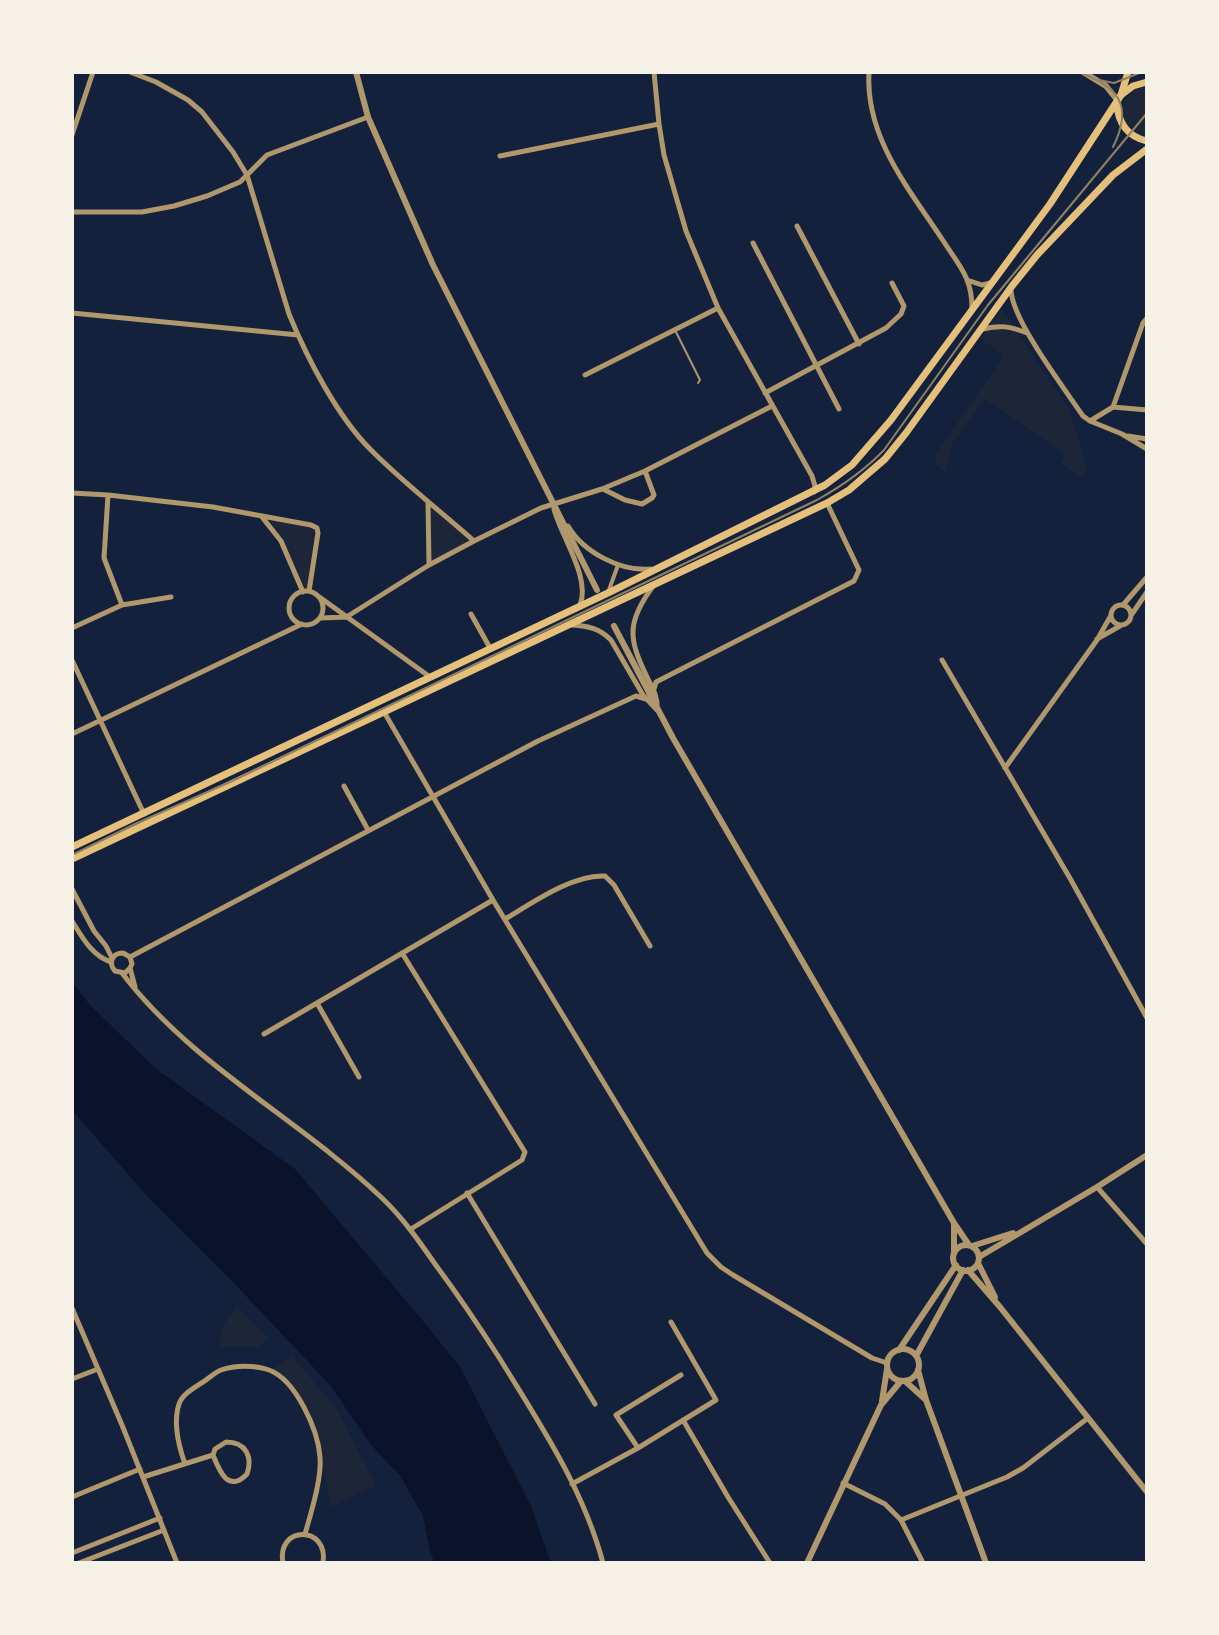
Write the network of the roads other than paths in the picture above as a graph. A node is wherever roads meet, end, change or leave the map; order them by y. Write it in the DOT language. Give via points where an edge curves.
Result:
graph roads {
  1 [pos="93,72"];
  2 [pos="130,72"];
  3 [pos="356,72"];
  4 [pos="654,72"];
  5 [pos="869,72"];
  6 [pos="1083,72"];
  7 [pos="1128,72"];
  8 [pos="1147,82"];
  9 [pos="1119,99"];
  10 [pos="368,117"];
  11 [pos="659,124"];
  12 [pos="72,135"];
  13 [pos="1147,141"];
  14 [pos="1147,149"];
  15 [pos="500,156"];
  16 [pos="247,175"];
  17 [pos="72,212"];
  18 [pos="797,226"];
  19 [pos="753,243"];
  20 [pos="969,280"];
  21 [pos="892,283"];
  22 [pos="991,283"];
  23 [pos="1012,286"];
  24 [pos="718,308"];
  25 [pos="972,308"];
  26 [pos="72,313"];
  27 [pos="1147,318"];
  28 [pos="675,330"];
  29 [pos="979,330"];
  30 [pos="1028,333"];
  31 [pos="298,335"];
  32 [pos="859,344"];
  33 [pos="817,366"];
  34 [pos="585,375"];
  35 [pos="698,383"];
  36 [pos="765,393"];
  37 [pos="772,406"];
  38 [pos="1113,407"];
  39 [pos="839,409"];
  40 [pos="1147,410"];
  41 [pos="1090,421"];
  42 [pos="1122,434"];
  43 [pos="1147,439"];
  44 [pos="1147,449"];
  45 [pos="645,471"];
  46 [pos="812,476"];
  47 [pos="825,485"];
  48 [pos="602,489"];
  49 [pos="814,492"];
  50 [pos="72,493"];
  51 [pos="108,495"];
  52 [pos="428,501"];
  53 [pos="566,501"];
  54 [pos="827,503"];
  55 [pos="553,504"];
  56 [pos="561,513"];
  57 [pos="261,517"];
  58 [pos="474,541"];
  59 [pos="619,563"];
  60 [pos="429,565"];
  61 [pos="656,569"];
  62 [pos="1147,577"];
  63 [pos="655,583"];
  64 [pos="597,590"];
  65 [pos="609,590"];
  66 [pos="306,592"];
  67 [pos="1147,592"];
  68 [pos="318,596"];
  69 [pos="171,597"];
  70 [pos="122,605"];
  71 [pos="1123,605"];
  72 [pos="578,607"];
  73 [pos="471,614"];
  74 [pos="1131,615"];
  75 [pos="348,616"];
  76 [pos="1110,617"];
  77 [pos="319,618"];
  78 [pos="302,624"];
  79 [pos="567,625"];
  80 [pos="614,626"];
  81 [pos="1120,626"];
  82 [pos="72,628"];
  83 [pos="1097,640"];
  84 [pos="490,648"];
  85 [pos="72,660"];
  86 [pos="942,660"];
  87 [pos="430,677"];
  88 [pos="639,687"];
  89 [pos="654,689"];
  90 [pos="634,697"];
  91 [pos="646,699"];
  92 [pos="657,710"];
  93 [pos="384,712"];
  94 [pos="101,720"];
  95 [pos="72,734"];
  96 [pos="1005,768"];
  97 [pos="344,786"];
  98 [pos="433,796"];
  99 [pos="144,814"];
  100 [pos="368,830"];
  101 [pos="72,847"];
  102 [pos="72,859"];
  103 [pos="72,889"];
  104 [pos="493,900"];
  105 [pos="505,919"];
  106 [pos="72,921"];
  107 [pos="106,946"];
  108 [pos="650,946"];
  109 [pos="119,953"];
  110 [pos="402,953"];
  111 [pos="130,957"];
  112 [pos="112,960"];
  113 [pos="130,968"];
  114 [pos="122,973"];
  115 [pos="136,991"];
  116 [pos="317,1003"];
  117 [pos="1147,1018"];
  118 [pos="264,1034"];
  119 [pos="359,1077"];
  120 [pos="1147,1155"];
  121 [pos="1097,1187"];
  122 [pos="467,1193"];
  123 [pos="954,1223"];
  124 [pos="411,1229"];
  125 [pos="1024,1229"];
  126 [pos="1147,1244"];
  127 [pos="970,1246"];
  128 [pos="954,1255"];
  129 [pos="978,1260"];
  130 [pos="956,1265"];
  131 [pos="966,1270"];
  132 [pos="1000,1307"];
  133 [pos="72,1308"];
  134 [pos="671,1322"];
  135 [pos="899,1350"];
  136 [pos="916,1356"];
  137 [pos="887,1365"];
  138 [pos="98,1369"];
  139 [pos="918,1370"];
  140 [pos="681,1375"];
  141 [pos="72,1379"];
  142 [pos="903,1381"];
  143 [pos="926,1400"];
  144 [pos="595,1404"];
  145 [pos="881,1405"];
  146 [pos="1088,1418"];
  147 [pos="683,1420"];
  148 [pos="638,1448"];
  149 [pos="213,1455"];
  150 [pos="185,1464"];
  151 [pos="140,1469"];
  152 [pos="143,1477"];
  153 [pos="843,1483"];
  154 [pos="572,1484"];
  155 [pos="1147,1492"];
  156 [pos="961,1495"];
  157 [pos="72,1497"];
  158 [pos="160,1518"];
  159 [pos="901,1520"];
  160 [pos="164,1530"];
  161 [pos="305,1534"];
  162 [pos="72,1553"];
  163 [pos="920,1562"];
  164 [pos="79,1563"];
  165 [pos="177,1563"];
  166 [pos="283,1563"];
  167 [pos="323,1563"];
  168 [pos="603,1563"];
  169 [pos="770,1563"];
  170 [pos="807,1563"];
  171 [pos="986,1563"];
  1 -- 12 [label="street"];
  2 -- 16 [label="street" via="202,112"];
  3 -- 10 [label="street"];
  4 -- 11 [label="street"];
  5 -- 20 [label="street" via="870,104 880,139"];
  6 -- 9 [label="street"];
  7 -- 9 [label="main road"];
  8 -- 9 [label="main road" via="1129,88"];
  9 -- 13 [label="main road" via="1124,127"];
  9 -- 22 [label="main road"];
  10 -- 16 [label="street" via="267,155"];
  10 -- 55 [label="street" via="433,265"];
  11 -- 15 [label="street"];
  11 -- 24 [label="street" via="686,231"];
  14 -- 23 [label="main road" via="1103,185"];
  16 -- 17 [label="street" via="217,193 158,209"];
  16 -- 31 [label="street"];
  18 -- 32 [label="street"];
  19 -- 33 [label="street"];
  20 -- 22 [label="street"];
  20 -- 25 [label="street"];
  21 -- 32 [label="street" via="904,306 901,314"];
  22 -- 25 [label="main road"];
  23 -- 29 [label="main road"];
  23 -- 30 [label="street" via="1013,302"];
  24 -- 28 [label="street"];
  24 -- 36 [label="street"];
  25 -- 47 [label="main road" via="877,437"];
  26 -- 31 [label="street"];
  27 -- 38 [label="street"];
  28 -- 34 [label="street"];
  28 -- 35 [label="lane"];
  29 -- 30 [label="street" via="1008,326"];
  29 -- 54 [label="main road" via="885,459"];
  30 -- 41 [label="street"];
  31 -- 52 [label="street" via="325,387 370,450"];
  32 -- 33 [label="street"];
  33 -- 36 [label="street"];
  33 -- 39 [label="street"];
  36 -- 37 [label="street"];
  37 -- 45 [label="street"];
  37 -- 46 [label="street"];
  38 -- 40 [label="street"];
  38 -- 41 [label="street"];
  41 -- 42 [label="street"];
  42 -- 43 [label="street"];
  42 -- 44 [label="street"];
  45 -- 48 [label="street"];
  45 -- 48 [label="street" via="654,495 642,504"];
  46 -- 47 [label="street"];
  46 -- 49 [label="street"];
  47 -- 49 [label="main road"];
  48 -- 53 [label="street"];
  49 -- 61 [label="main road"];
  50 -- 51 [label="street"];
  51 -- 57 [label="street"];
  51 -- 70 [label="street" via="104,558"];
  52 -- 58 [label="street"];
  52 -- 60 [label="street"];
  53 -- 55 [label="street"];
  53 -- 56 [label="street"];
  54 -- 63 [label="main road"];
  54 -- 89 [label="street" via="859,570 854,581 656,682"];
  55 -- 56 [label="street"];
  55 -- 58 [label="street"];
  55 -- 64 [label="street"];
  55 -- 72 [label="street" via="581,579"];
  56 -- 59 [label="street" via="576,537"];
  57 -- 66 [label="street" via="281,541"];
  57 -- 66 [label="street" via="317,528"];
  58 -- 60 [label="street"];
  59 -- 61 [label="street"];
  59 -- 65 [label="street"];
  60 -- 75 [label="street"];
  61 -- 72 [label="main road"];
  62 -- 71 [label="street"];
  63 -- 79 [label="main road"];
  63 -- 89 [label="street" via="637,610 633,632 636,654"];
  66 -- 68 [label="street"];
  66 -- 78 [label="street" via="294,596 289,609"];
  67 -- 74 [label="street"];
  68 -- 75 [label="street"];
  68 -- 77 [label="street" via="323,609"];
  69 -- 70 [label="street"];
  70 -- 82 [label="street"];
  71 -- 74 [label="street"];
  71 -- 76 [label="street" via="1113,608"];
  72 -- 84 [label="main road"];
  73 -- 84 [label="street"];
  74 -- 81 [label="street"];
  75 -- 77 [label="street"];
  75 -- 87 [label="street"];
  76 -- 81 [label="street"];
  76 -- 83 [label="street"];
  77 -- 78 [label="street"];
  78 -- 94 [label="street"];
  79 -- 88 [label="street" via="605,634"];
  79 -- 93 [label="main road"];
  80 -- 92 [label="street"];
  81 -- 83 [label="street"];
  83 -- 96 [label="street"];
  84 -- 87 [label="main road"];
  85 -- 94 [label="street"];
  86 -- 96 [label="street"];
  87 -- 99 [label="main road"];
  88 -- 90 [label="street"];
  88 -- 91 [label="street"];
  89 -- 92 [label="street"];
  90 -- 91 [label="street"];
  90 -- 98 [label="street"];
  91 -- 92 [label="street"];
  92 -- 123 [label="street"];
  93 -- 98 [label="street"];
  93 -- 102 [label="main road"];
  94 -- 95 [label="street"];
  94 -- 99 [label="street"];
  96 -- 117 [label="street"];
  97 -- 100 [label="street"];
  98 -- 100 [label="street"];
  98 -- 104 [label="street"];
  99 -- 101 [label="main road"];
  100 -- 111 [label="street"];
  103 -- 107 [label="street"];
  104 -- 105 [label="street"];
  104 -- 110 [label="street"];
  105 -- 108 [label="street" via="552,891 605,876"];
  105 -- 137 [label="street" via="707,1253 733,1275"];
  106 -- 112 [label="street" via="96,954"];
  107 -- 109 [label="street"];
  107 -- 112 [label="street"];
  109 -- 111 [label="street"];
  109 -- 112 [label="street"];
  110 -- 116 [label="street"];
  110 -- 122 [label="street" via="525,1152 522,1160"];
  111 -- 113 [label="street"];
  112 -- 114 [label="street" via="113,968"];
  113 -- 114 [label="street"];
  113 -- 115 [label="street"];
  114 -- 115 [label="street"];
  115 -- 124 [label="street" via="202,1055 304,1132"];
  116 -- 118 [label="street"];
  116 -- 119 [label="street"];
  120 -- 121 [label="street"];
  121 -- 125 [label="street"];
  121 -- 126 [label="street"];
  122 -- 124 [label="street"];
  122 -- 144 [label="street"];
  123 -- 127 [label="street"];
  123 -- 128 [label="street"];
  124 -- 154 [label="street" via="480,1327"];
  125 -- 127 [label="street"];
  125 -- 129 [label="street"];
  127 -- 128 [label="street" via="960,1246"];
  127 -- 129 [label="street"];
  128 -- 130 [label="street"];
  129 -- 131 [label="street"];
  129 -- 132 [label="street"];
  130 -- 131 [label="street"];
  130 -- 135 [label="street"];
  131 -- 132 [label="street"];
  131 -- 136 [label="street"];
  132 -- 146 [label="street"];
  133 -- 138 [label="street"];
  134 -- 147 [label="street" via="716,1400"];
  135 -- 136 [label="street"];
  135 -- 137 [label="street"];
  136 -- 139 [label="street"];
  137 -- 142 [label="street" via="892,1377"];
  137 -- 145 [label="street"];
  138 -- 141 [label="street"];
  138 -- 151 [label="street"];
  139 -- 142 [label="street"];
  139 -- 143 [label="street"];
  140 -- 148 [label="street" via="616,1415"];
  142 -- 143 [label="street"];
  142 -- 145 [label="street"];
  143 -- 156 [label="street"];
  145 -- 153 [label="street"];
  146 -- 155 [label="street"];
  146 -- 156 [label="street" via="1023,1468"];
  147 -- 148 [label="street"];
  147 -- 169 [label="street"];
  148 -- 154 [label="street"];
  149 -- 149 [label="street" via="228,1480 247,1474 249,1458 239,1445 220,1445"];
  149 -- 150 [label="street"];
  150 -- 152 [label="street"];
  150 -- 161 [label="street" via="177,1415 186,1393 220,1370 246,1366 270,1371 285,1381 303,1406 317,1439 321,1460"];
  151 -- 152 [label="street"];
  151 -- 157 [label="street"];
  152 -- 158 [label="street"];
  153 -- 159 [label="street" via="885,1504"];
  153 -- 170 [label="street"];
  154 -- 168 [label="street"];
  156 -- 159 [label="street"];
  156 -- 171 [label="street"];
  158 -- 160 [label="street"];
  158 -- 162 [label="street"];
  159 -- 163 [label="street"];
  160 -- 164 [label="street"];
  160 -- 165 [label="street"];
  161 -- 166 [label="street" via="287,1541"];
  161 -- 167 [label="street" via="323,1548"];
}
